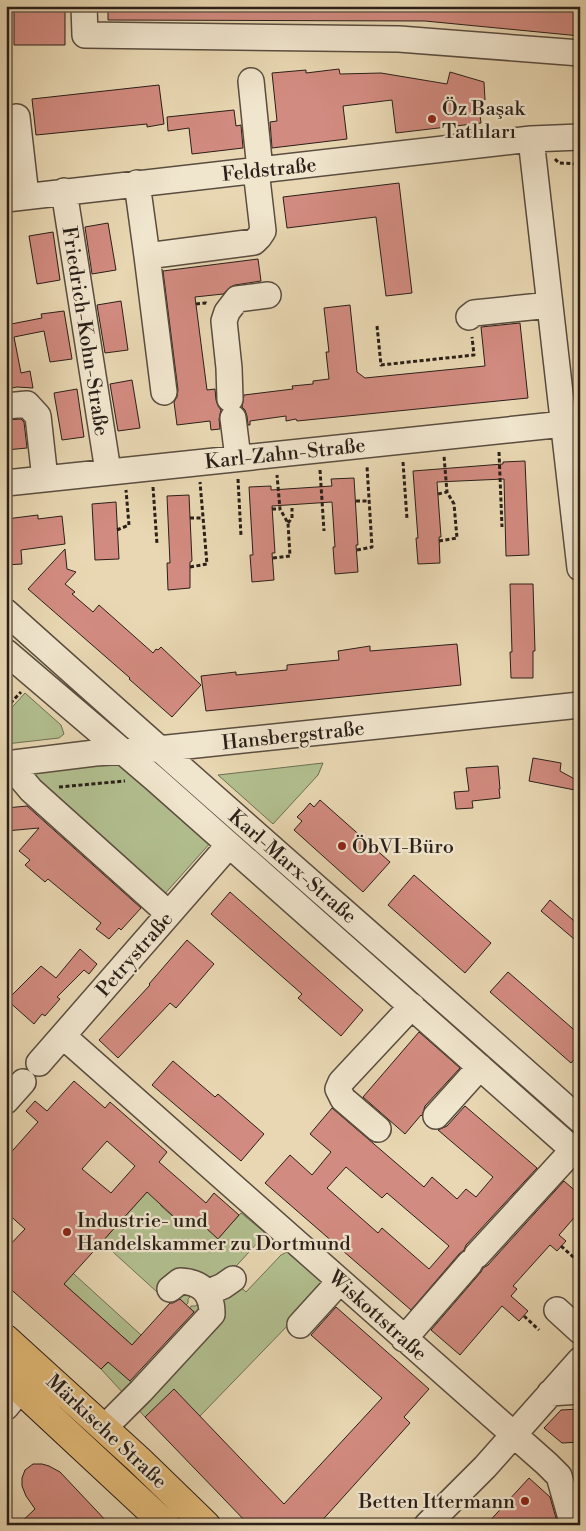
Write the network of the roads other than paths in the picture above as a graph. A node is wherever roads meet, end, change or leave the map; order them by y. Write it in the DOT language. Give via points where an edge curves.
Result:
graph roads {
  1 [pos="84,6"];
  2 [pos="580,53"];
  3 [pos="251,81"];
  4 [pos="17,118"];
  5 [pos="580,137"];
  6 [pos="531,140"];
  7 [pos="580,148"];
  8 [pos="258,170"];
  9 [pos="137,183"];
  10 [pos="64,191"];
  11 [pos="16,198"];
  12 [pos="147,256"];
  13 [pos="268,295"];
  14 [pos="551,312"];
  15 [pos="469,316"];
  16 [pos="520,323"];
  17 [pos="164,392"];
  18 [pos="6,406"];
  19 [pos="564,424"];
  20 [pos="238,469"];
  21 [pos="108,471"];
  22 [pos="45,479"];
  23 [pos="6,483"];
  24 [pos="580,568"];
  25 [pos="6,612"];
  26 [pos="6,652"];
  27 [pos="580,705"];
  28 [pos="158,749"];
  29 [pos="122,751"];
  30 [pos="8,764"];
  31 [pos="229,845"];
  32 [pos="169,914"];
  33 [pos="412,1006"];
  34 [pos="63,1036"];
  35 [pos="39,1063"];
  36 [pos="480,1067"];
  37 [pos="23,1082"];
  38 [pos="6,1102"];
  39 [pos="436,1116"];
  40 [pos="580,1120"];
  41 [pos="378,1129"];
  42 [pos="577,1153"];
  43 [pos="233,1279"];
  44 [pos="340,1282"];
  45 [pos="170,1290"];
  46 [pos="207,1293"];
  47 [pos="557,1310"];
  48 [pos="300,1325"];
  49 [pos="580,1331"];
  50 [pos="6,1339"];
  51 [pos="404,1339"];
  52 [pos="580,1360"];
  53 [pos="39,1369"];
  54 [pos="11,1390"];
  55 [pos="580,1392"];
  56 [pos="550,1393"];
  57 [pos="104,1428"];
  58 [pos="513,1435"];
  59 [pos="166,1525"];
  60 [pos="206,1525"];
  61 [pos="427,1525"];
  62 [pos="573,1525"];
  1 -- 2 [label="street" via="85,35 399,39"];
  3 -- 8 [label="street"];
  4 -- 11 [label="street" via="26,157"];
  5 -- 6 [label="street"];
  6 -- 7 [label="street"];
  6 -- 8 [label="street, Feldstraße" via="372,147"];
  6 -- 14 [label="street"];
  8 -- 9 [label="street, Feldstraße" via="169,170"];
  8 -- 12 [label="street" via="263,231 254,242 226,242"];
  9 -- 10 [label="street, Feldstraße"];
  9 -- 12 [label="street"];
  10 -- 11 [label="street, Feldstraße"];
  10 -- 21 [label="street, Friedrich-Kohn-Straße"];
  12 -- 17 [label="street"];
  13 -- 20 [label="street" via="237,299 224,321"];
  14 -- 15 [label="street"];
  14 -- 16 [label="street"];
  14 -- 19 [label="street"];
  18 -- 22 [label="street" via="27,404 38,416"];
  19 -- 20 [label="street, Karl-Zahn-Straße"];
  19 -- 24 [label="street"];
  20 -- 21 [label="street, Karl-Zahn-Straße"];
  21 -- 22 [label="street, Karl-Zahn-Straße"];
  22 -- 23 [label="street, Karl-Zahn-Straße"];
  25 -- 28 [label="street, Karl-Marx-Straße"];
  26 -- 29 [label="street, Karl-Marx-Straße"];
  27 -- 28 [label="street, Hansbergstraße"];
  28 -- 29 [label="street, Hansbergstraße"];
  28 -- 40 [label="street, Karl-Marx-Straße"];
  29 -- 30 [label="street, Hansbergstraße"];
  29 -- 31 [label="street, Karl-Marx-Straße"];
  30 -- 32 [label="street" via="31,790"];
  31 -- 32 [label="street, Petrystraße"];
  31 -- 33 [label="street, Karl-Marx-Straße"];
  32 -- 34 [label="street, Petrystraße"];
  33 -- 36 [label="street, Karl-Marx-Straße"];
  33 -- 41 [label="street" via="338,1089 343,1099"];
  34 -- 35 [label="street, Petrystraße"];
  34 -- 44 [label="street, Wiskottstraße"];
  36 -- 39 [label="street"];
  36 -- 42 [label="street, Karl-Marx-Straße"];
  37 -- 38 [label="street"];
  42 -- 51 [label="street" via="473,1259"];
  43 -- 46 [label="street"];
  44 -- 48 [label="street"];
  44 -- 51 [label="street, Wiskottstraße"];
  45 -- 46 [label="street" via="180,1281 191,1281"];
  46 -- 57 [label="street" via="212,1314"];
  47 -- 49 [label="street"];
  50 -- 53 [label="main road, Märkische Straße"];
  51 -- 58 [label="street, Wiskottstraße"];
  52 -- 56 [label="street"];
  53 -- 54 [label="street"];
  53 -- 57 [label="main road, Märkische Straße"];
  54 -- 59 [label="main road, Märkische Straße"];
  55 -- 56 [label="street"];
  56 -- 58 [label="street"];
  57 -- 60 [label="main road, Märkische Straße"];
  58 -- 61 [label="street"];
  58 -- 62 [label="street, Wiskottstraße" via="559,1476"];
}
